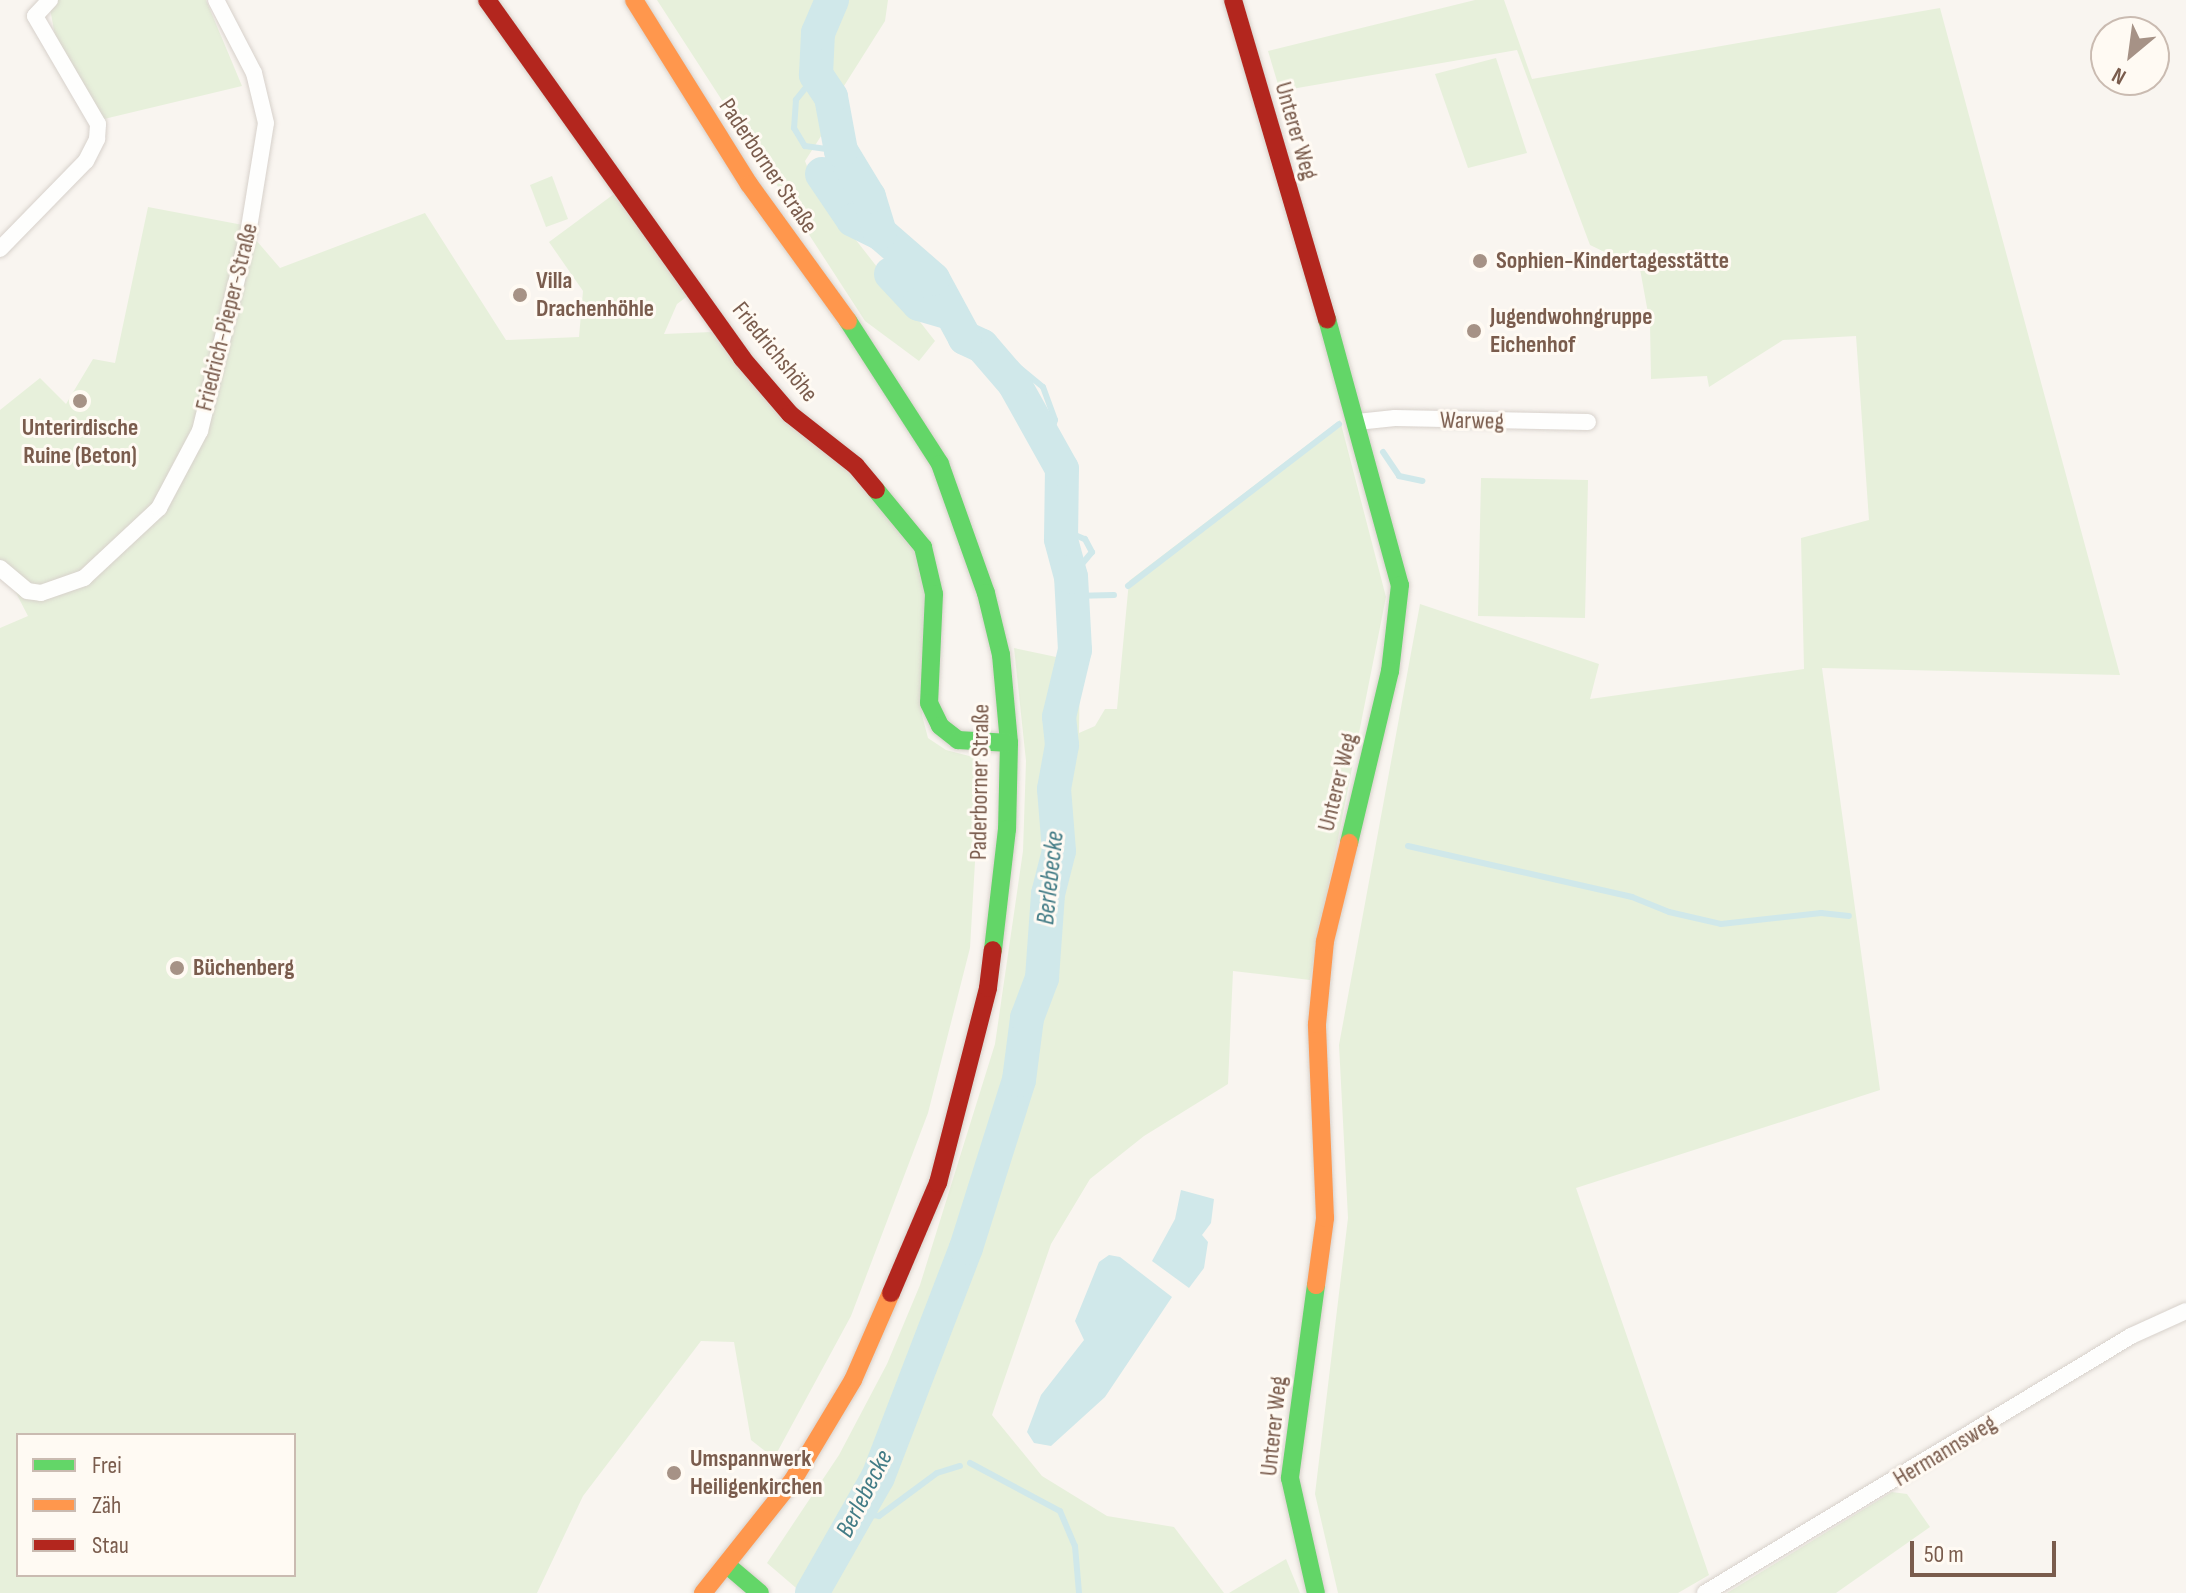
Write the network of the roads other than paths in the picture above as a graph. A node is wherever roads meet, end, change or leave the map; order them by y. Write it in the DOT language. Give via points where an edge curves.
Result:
graph roads {
  1 [pos="50,0"];
  2 [pos="216,0"];
  3 [pos="487,0"];
  4 [pos="634,0"];
  5 [pos="1233,0"];
  6 [pos="0,249"];
  7 [pos="1357,422"];
  8 [pos="1588,422"];
  9 [pos="0,568"];
  10 [pos="1009,743"];
  11 [pos="2186,1311"];
  12 [pos="727,1565"];
  13 [pos="714,1589"];
  14 [pos="760,1593"];
  15 [pos="1316,1593"];
  16 [pos="1705,1593"];
  1 -- 6 [label="street" via="35,16 98,124 97,139 86,161"];
  2 -- 9 [label="street, Friedrich-Pieper-Straße" via="254,73 266,123 248,234 200,431 159,508 98,568 62,588 27,591"];
  3 -- 10 [label="street, Friedrichshöhe" via="742,358 790,414 856,466 923,547 934,594 929,703 940,726 958,740"];
  4 -- 10 [label="street, Paderborner Straße" via="749,184 867,348 940,464 990,608 1001,655"];
  5 -- 7 [label="street, Unterer Weg"];
  7 -- 8 [label="street, Warweg"];
  7 -- 15 [label="street, Unterer Weg" via="1398,568 1400,606 1390,671 1325,941 1317,1024 1325,1218 1290,1478"];
  10 -- 12 [label="street, Paderborner Straße" via="1007,829 988,988 938,1183 853,1380 793,1480"];
  11 -- 16 [label="street, Hermannsweg" via="2131,1336"];
  12 -- 13 [label="street, Paderborner Straße"];
  12 -- 14 [label="street"];
}
